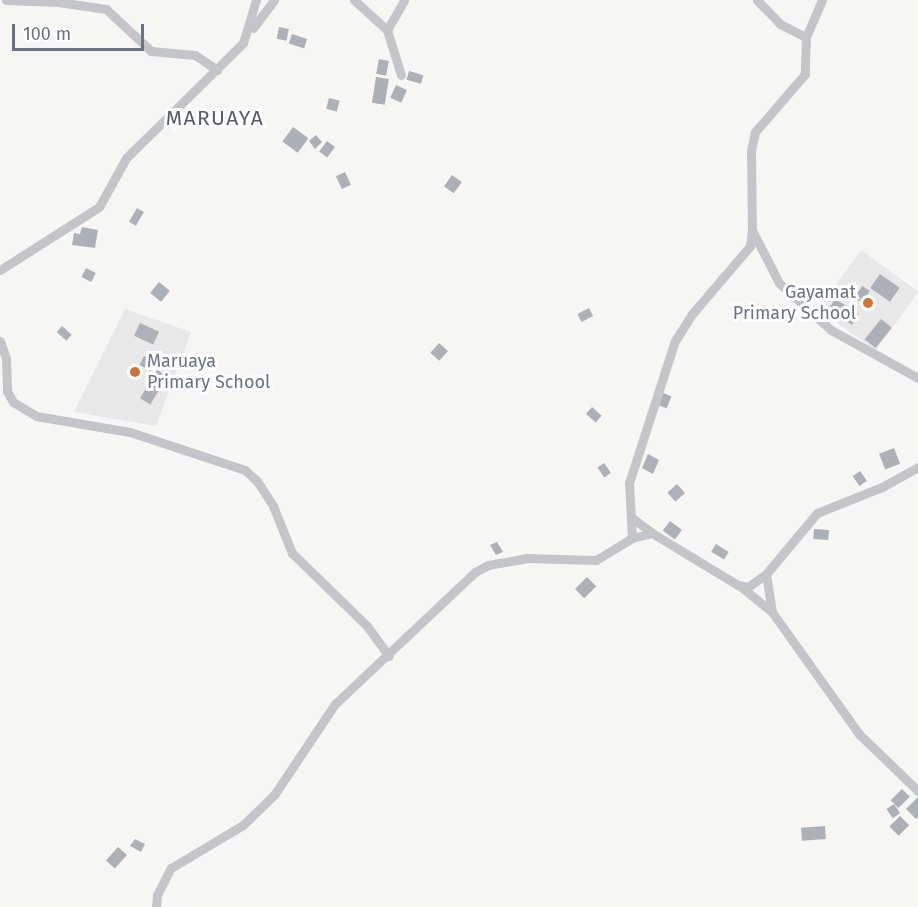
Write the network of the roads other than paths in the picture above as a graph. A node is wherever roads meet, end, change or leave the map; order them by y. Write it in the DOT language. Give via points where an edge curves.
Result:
graph roads {
  1 [pos="6,0"];
  2 [pos="256,0"];
  3 [pos="274,0"];
  4 [pos="354,0"];
  5 [pos="404,0"];
  6 [pos="757,0"];
  7 [pos="822,0"];
  8 [pos="387,30"];
  9 [pos="248,35"];
  10 [pos="806,37"];
  11 [pos="217,70"];
  12 [pos="401,75"];
  13 [pos="752,230"];
  14 [pos="0,270"];
  15 [pos="0,341"];
  16 [pos="918,378"];
  17 [pos="918,468"];
  18 [pos="631,517"];
  19 [pos="652,533"];
  20 [pos="632,538"];
  21 [pos="766,574"];
  22 [pos="738,585"];
  23 [pos="772,612"];
  24 [pos="389,656"];
  25 [pos="918,791"];
  26 [pos="156,907"];
  1 -- 11 [label="street" via="106,9 151,51 195,56"];
  2 -- 9 [label="street"];
  3 -- 9 [label="street"];
  4 -- 8 [label="street"];
  5 -- 8 [label="street"];
  6 -- 10 [label="street" via="780,24"];
  7 -- 10 [label="street"];
  8 -- 12 [label="street"];
  9 -- 11 [label="street"];
  10 -- 13 [label="street" via="805,74 755,132 751,151"];
  11 -- 14 [label="street" via="126,158 99,207"];
  13 -- 16 [label="street" via="779,283 831,330"];
  13 -- 18 [label="street" via="750,246 675,341 629,483"];
  15 -- 24 [label="street" via="6,358 7,391 13,402 36,416 130,432 244,470 257,481 273,506 292,553 368,626"];
  17 -- 21 [label="street" via="817,513"];
  18 -- 19 [label="street"];
  18 -- 20 [label="street"];
  19 -- 20 [label="street"];
  19 -- 22 [label="street"];
  20 -- 24 [label="street" via="596,560 526,558 488,565"];
  21 -- 22 [label="street" via="748,587"];
  21 -- 23 [label="street"];
  22 -- 23 [label="street"];
  23 -- 25 [label="street" via="859,734"];
  24 -- 26 [label="street" via="335,704 274,795 243,825 171,868 157,895"];
}
